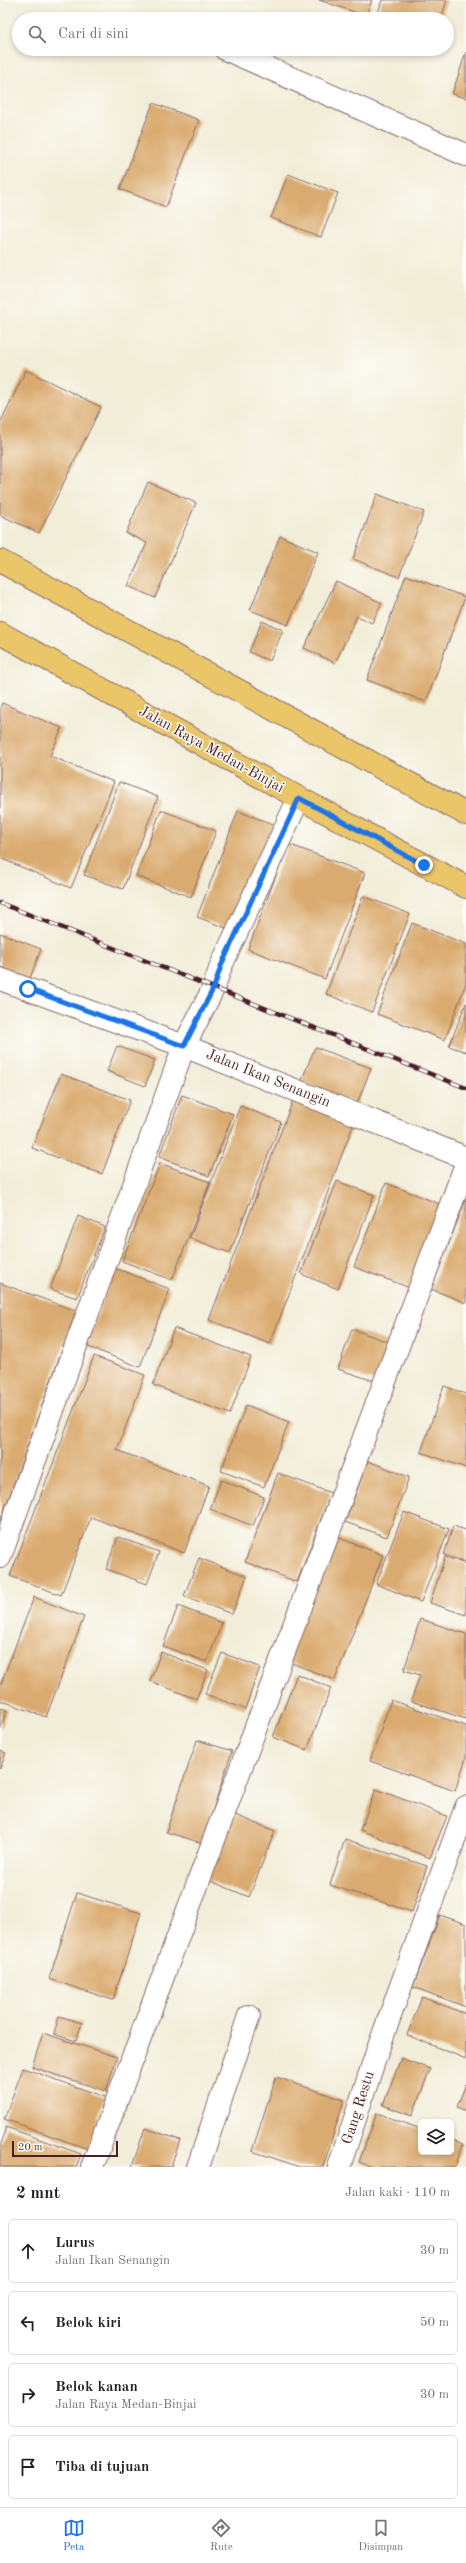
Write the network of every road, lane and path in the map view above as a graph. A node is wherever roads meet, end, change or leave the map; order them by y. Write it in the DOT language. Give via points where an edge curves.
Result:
graph roads {
  1 [pos="241,56"];
  2 [pos="466,155"];
  3 [pos="0,561"];
  4 [pos="0,633"];
  5 [pos="299,798"];
  6 [pos="466,814"];
  7 [pos="466,887"];
  8 [pos="0,979"];
  9 [pos="184,1046"];
  10 [pos="466,1158"];
  11 [pos="466,1164"];
  12 [pos="0,1557"];
  13 [pos="466,1807"];
  14 [pos="249,2016"];
  15 [pos="92,2167"];
  16 [pos="198,2167"];
  17 [pos="339,2167"];
  1 -- 2 [label="street"];
  3 -- 6 [label="main road"];
  4 -- 5 [label="main road, Jalan Raya Medan-Binjai"];
  5 -- 7 [label="main road, Jalan Raya Medan-Binjai"];
  5 -- 9 [label="street" via="221,966 214,987"];
  8 -- 9 [label="street, Jalan Ikan Senangin"];
  9 -- 10 [label="street, Jalan Ikan Senangin"];
  9 -- 12 [label="street"];
  11 -- 15 [label="street"];
  13 -- 17 [label="street, Gang Restu" via="378,2049"];
  14 -- 16 [label="street"];
}
